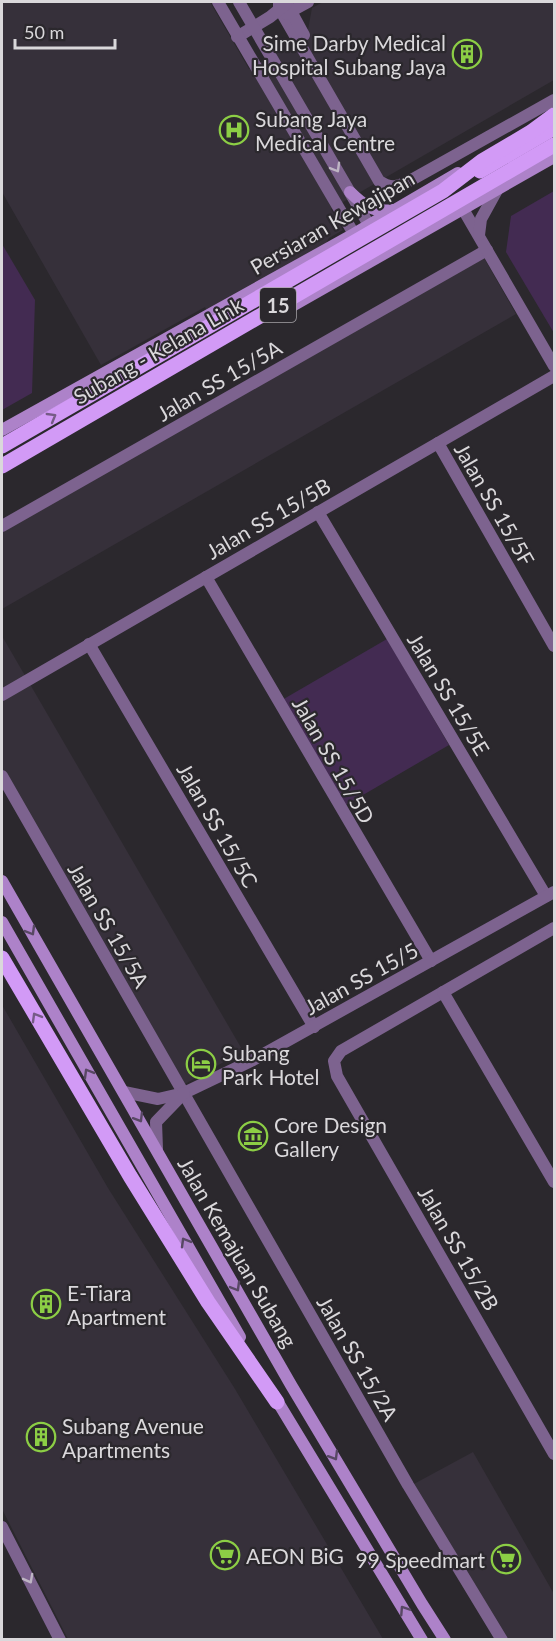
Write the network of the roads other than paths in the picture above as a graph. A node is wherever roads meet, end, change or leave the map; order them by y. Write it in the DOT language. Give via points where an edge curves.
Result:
graph roads {
  1 [pos="218,2"];
  2 [pos="239,2"];
  3 [pos="308,2"];
  4 [pos="284,7"];
  5 [pos="254,27"];
  6 [pos="237,37"];
  7 [pos="555,92"];
  8 [pos="555,100"];
  9 [pos="555,116"];
  10 [pos="555,128"];
  11 [pos="555,145"];
  12 [pos="555,157"];
  13 [pos="529,171"];
  14 [pos="496,189"];
  15 [pos="443,191"];
  16 [pos="350,192"];
  17 [pos="395,209"];
  18 [pos="463,209"];
  19 [pos="369,225"];
  20 [pos="354,234"];
  21 [pos="478,235"];
  22 [pos="487,250"];
  23 [pos="376,251"];
  24 [pos="369,264"];
  25 [pos="555,366"];
  26 [pos="555,376"];
  27 [pos="2,430"];
  28 [pos="438,443"];
  29 [pos="2,446"];
  30 [pos="2,467"];
  31 [pos="318,512"];
  32 [pos="2,526"];
  33 [pos="206,577"];
  34 [pos="89,644"];
  35 [pos="555,646"];
  36 [pos="2,694"];
  37 [pos="2,776"];
  38 [pos="2,880"];
  39 [pos="550,894"];
  40 [pos="2,922"];
  41 [pos="555,928"];
  42 [pos="2,958"];
  43 [pos="431,961"];
  44 [pos="443,992"];
  45 [pos="314,1027"];
  46 [pos="124,1092"];
  47 [pos="184,1093"];
  48 [pos="157,1149"];
  49 [pos="555,1182"];
  50 [pos="277,1402"];
  51 [pos="555,1454"];
  52 [pos="2,1527"];
  53 [pos="420,1638"];
  54 [pos="60,1640"];
  55 [pos="445,1640"];
  56 [pos="502,1640"];
  1 -- 6 [label="street"];
  2 -- 5 [label="street"];
  3 -- 4 [label="street"];
  4 -- 5 [label="street"];
  4 -- 7 [label="street" via="388,178 404,176"];
  4 -- 8 [label="street" via="379,181 389,187 400,186"];
  5 -- 6 [label="street"];
  5 -- 16 [label="street, one-way"];
  6 -- 20 [label="street"];
  9 -- 15 [label="main road, bridge" via="482,161"];
  9 -- 17 [label="main road, Persiaran Kewajipan"];
  10 -- 15 [label="main road, 15, bridge"];
  11 -- 30 [label="main road, Subang - Kelana Link / 15, bridge"];
  12 -- 13 [label="main road"];
  13 -- 14 [label="main road"];
  13 -- 23 [label="main road" via="502,180"];
  14 -- 18 [label="main road"];
  14 -- 21 [label="street" via="481,219"];
  29 -- 15 [label="main road, 15, one-way, bridge"];
  16 -- 17 [label="main road" via="373,210"];
  16 -- 19 [label="street"];
  17 -- 19 [label="main road, Persiaran Kewajipan"];
  18 -- 21 [label="street"];
  18 -- 24 [label="main road"];
  19 -- 20 [label="main road, Persiaran Kewajipan"];
  19 -- 23 [label="main road"];
  20 -- 23 [label="main road" via="371,253"];
  20 -- 27 [label="main road, Persiaran Kewajipan"];
  21 -- 22 [label="street"];
  22 -- 25 [label="street"];
  22 -- 32 [label="street, Jalan SS 15/5A"];
  23 -- 24 [label="main road"];
  24 -- 30 [label="main road"];
  26 -- 28 [label="street, Jalan SS 15/5B"];
  28 -- 31 [label="street, Jalan SS 15/5B"];
  28 -- 35 [label="street, Jalan SS 15/5F"];
  31 -- 33 [label="street, Jalan SS 15/5B"];
  31 -- 39 [label="street, Jalan SS 15/5E"];
  33 -- 34 [label="street, Jalan SS 15/5B"];
  33 -- 43 [label="street, Jalan SS 15/5D"];
  34 -- 36 [label="street, Jalan SS 15/5B"];
  34 -- 45 [label="street, Jalan SS 15/5C"];
  37 -- 47 [label="street, Jalan SS 15/5A"];
  38 -- 46 [label="main road, Jalan Kemajuan Subang, one-way"];
  39 -- 43 [label="street, Jalan SS 15/5"];
  50 -- 40 [label="main road, Jalan Kemajuan Subang, one-way"];
  41 -- 44 [label="street"];
  50 -- 42 [label="main road, one-way" via="208,1302"];
  43 -- 45 [label="street, Jalan SS 15/5"];
  44 -- 49 [label="street"];
  44 -- 51 [label="street, Jalan SS 15/2B" via="341,1051 334,1061 337,1076"];
  45 -- 47 [label="street, Jalan SS 15/5"];
  46 -- 47 [label="street, Jalan SS 15/5" via="158,1099"];
  46 -- 48 [label="main road, Jalan Kemajuan Subang, one-way"];
  47 -- 48 [label="street, Jalan SS 15/5" via="156,1122"];
  47 -- 56 [label="street, Jalan SS 15/2A" via="408,1485"];
  48 -- 55 [label="main road, Jalan Kemajuan Subang, one-way" via="291,1385"];
  53 -- 50 [label="main road, Jalan Kemajuan Subang, one-way"];
  52 -- 54 [label="street, one-way"];
}
